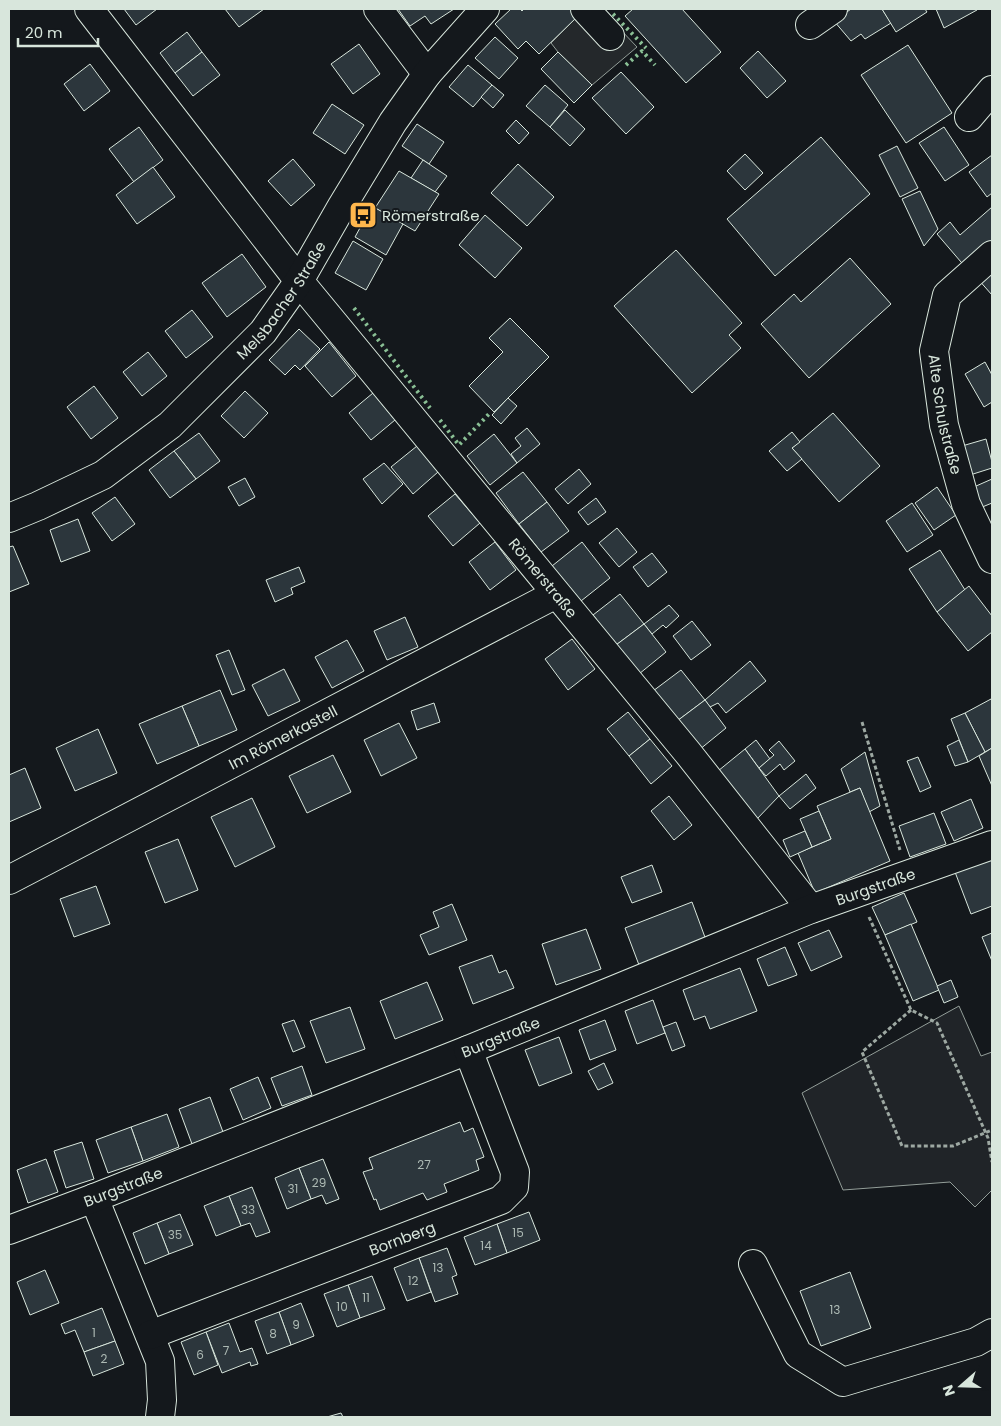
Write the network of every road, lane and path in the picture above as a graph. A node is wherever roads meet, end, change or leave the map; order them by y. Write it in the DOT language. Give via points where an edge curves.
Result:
graph roads {
  1 [pos="89,9"];
  2 [pos="378,9"];
  3 [pos="484,9"];
  4 [pos="585,9"];
  5 [pos="833,9"];
  6 [pos="810,25"];
  7 [pos="610,36"];
  8 [pos="427,74"];
  9 [pos="992,90"];
  10 [pos="969,117"];
  11 [pos="992,255"];
  12 [pos="300,281"];
  13 [pos="9,518"];
  14 [pos="992,560"];
  15 [pos="556,594"];
  16 [pos="862,722"];
  17 [pos="992,845"];
  18 [pos="907,875"];
  19 [pos="9,880"];
  20 [pos="858,893"];
  21 [pos="811,909"];
  22 [pos="911,1010"];
  23 [pos="468,1050"];
  24 [pos="992,1130"];
  25 [pos="986,1132"];
  26 [pos="992,1162"];
  27 [pos="94,1198"];
  28 [pos="9,1230"];
  29 [pos="753,1264"];
  30 [pos="992,1333"];
  31 [pos="150,1335"];
  32 [pos="160,1417"];
  1 -- 12 [label="street, Römerstraße"];
  2 -- 8 [label="street"];
  3 -- 8 [label="street, Melsbacher Straße"];
  4 -- 7 [label="street"];
  5 -- 6 [label="street"];
  8 -- 12 [label="street, Melsbacher Straße" via="393,122"];
  9 -- 10 [label="street"];
  11 -- 14 [label="street, Alte Schulstraße" via="948,295 934,351 944,425 966,504"];
  12 -- 13 [label="street, Melsbacher Straße" via="263,332 170,425 103,475"];
  12 -- 15 [label="street, Römerstraße"];
  15 -- 19 [label="street, Im Römerkastell"];
  15 -- 21 [label="street, Römerstraße" via="688,753"];
  16 -- 18 [label="path"];
  17 -- 18 [label="street, Burgstraße"];
  18 -- 20 [label="street, Burgstraße"];
  20 -- 21 [label="street, Burgstraße"];
  20 -- 22 [label="path"];
  21 -- 23 [label="street, Burgstraße"];
  22 -- 25 [label="path" via="937,1023"];
  22 -- 25 [label="path" via="862,1052 902,1146 953,1146"];
  23 -- 27 [label="street, Burgstraße"];
  23 -- 31 [label="street, Bornberg" via="515,1172 514,1187 501,1200"];
  24 -- 25 [label="path"];
  25 -- 26 [label="path"];
  27 -- 28 [label="street, Burgstraße"];
  27 -- 31 [label="street"];
  29 -- 30 [label="street" via="798,1354 843,1382 976,1342"];
  31 -- 32 [label="street" via="160,1361"];
}
